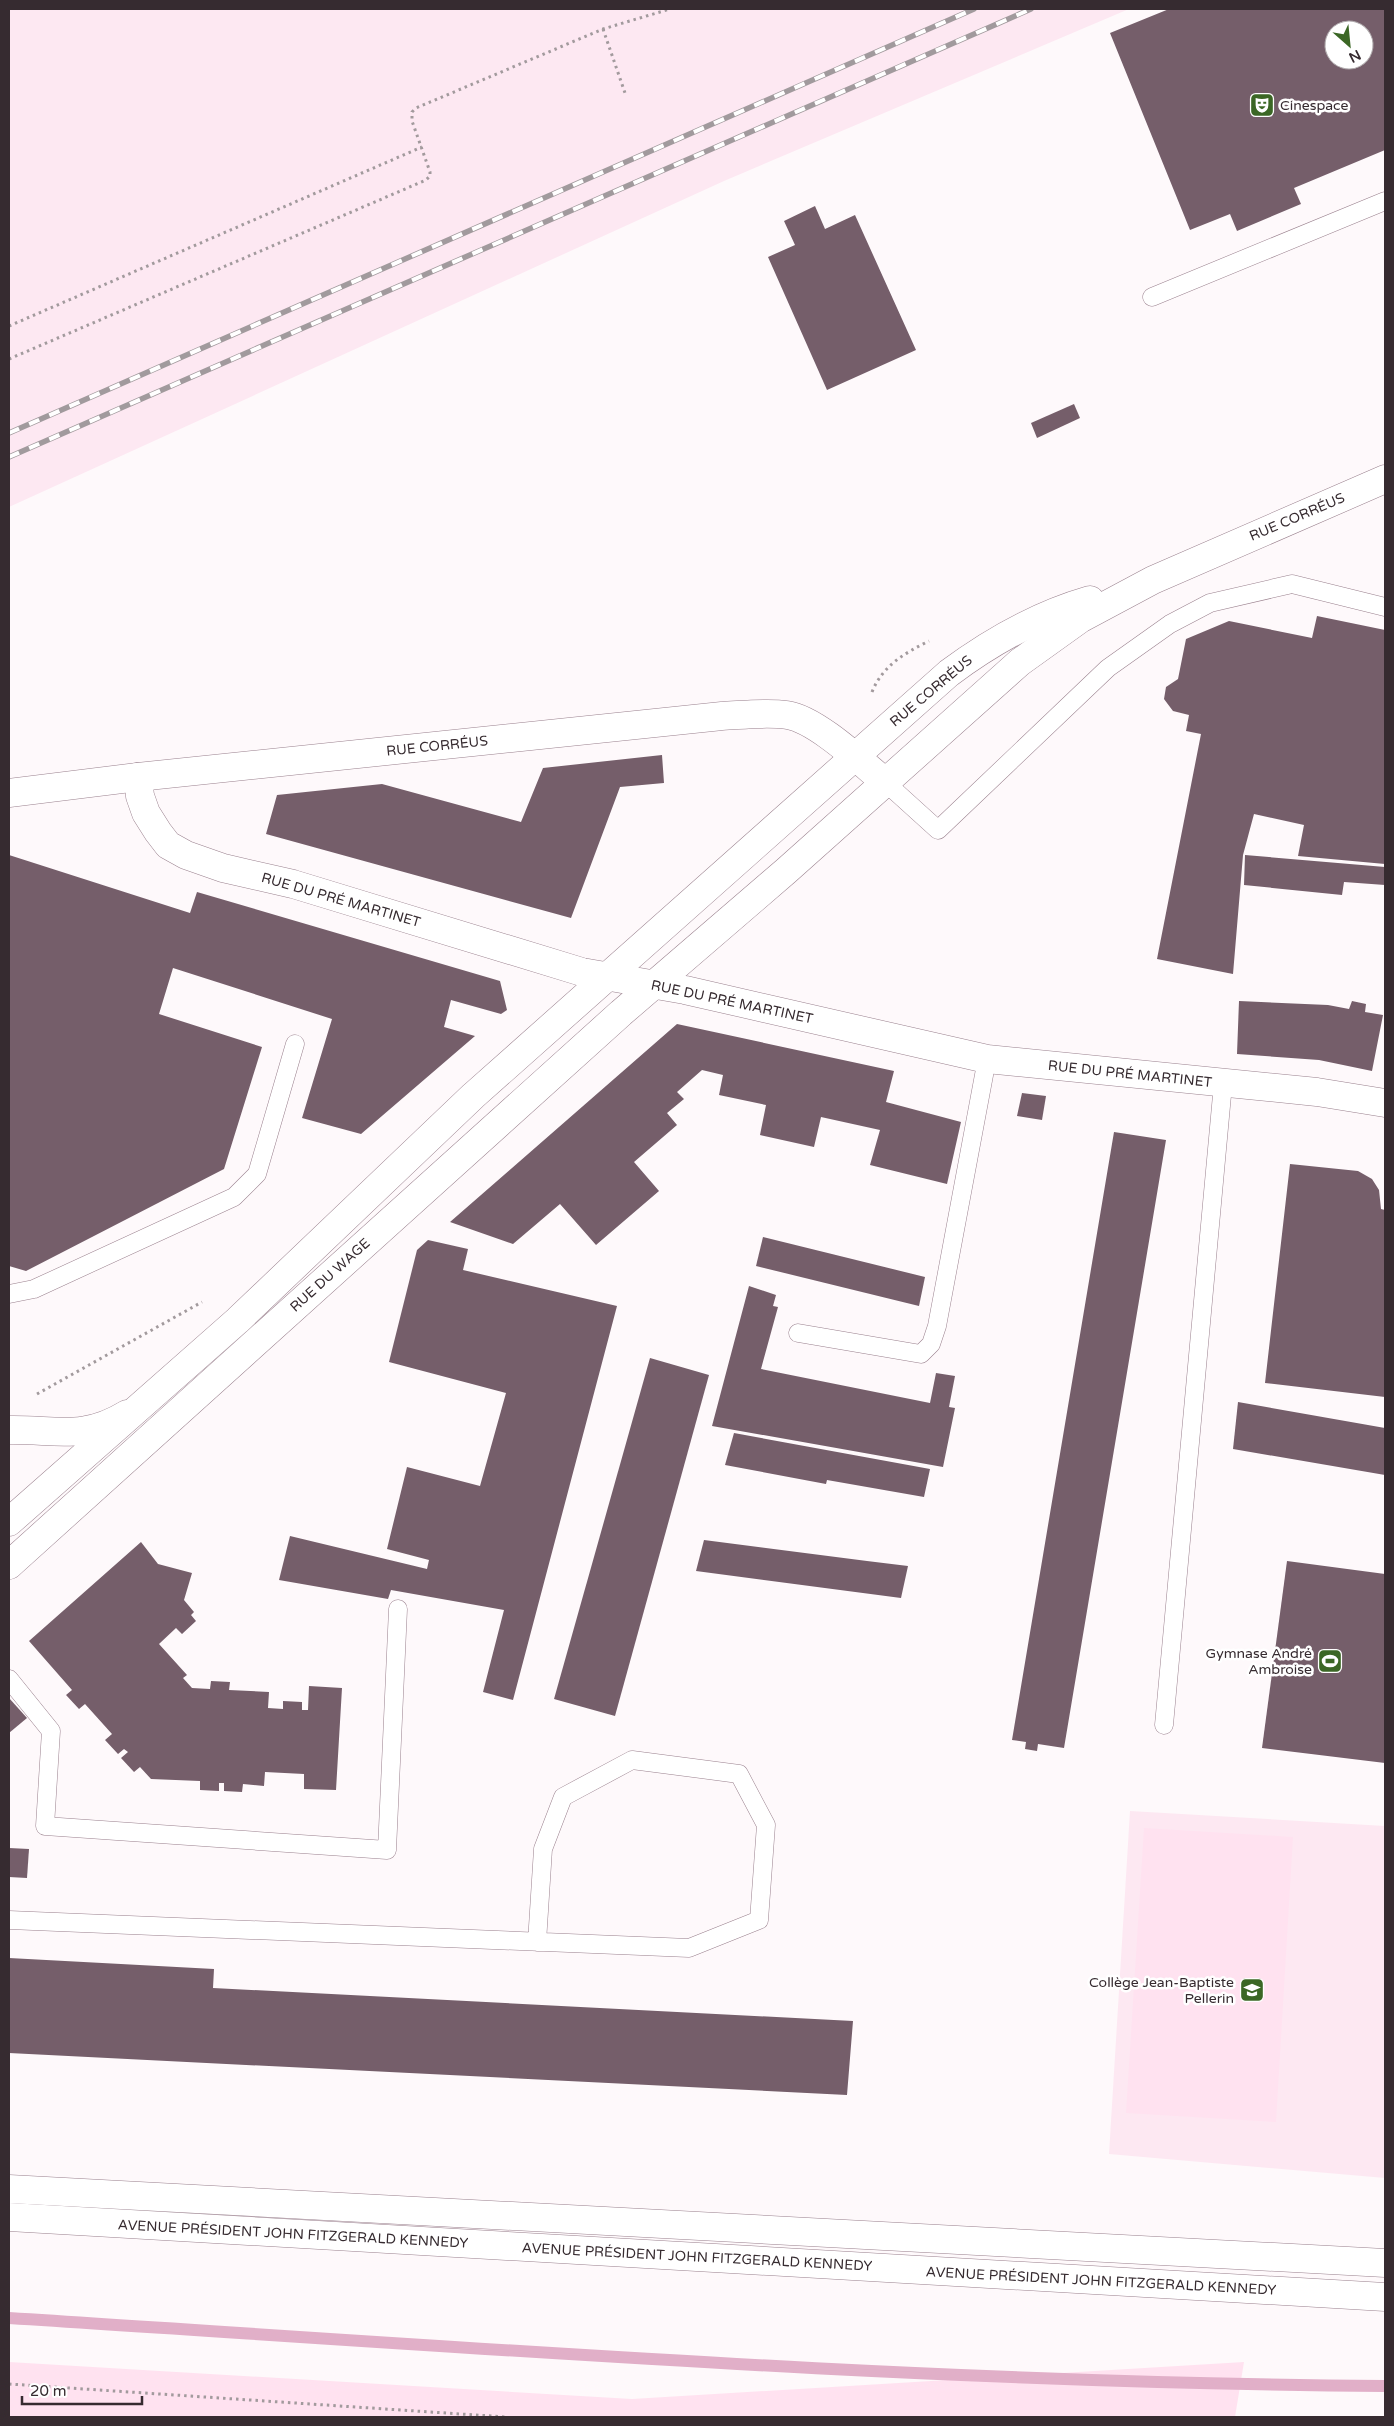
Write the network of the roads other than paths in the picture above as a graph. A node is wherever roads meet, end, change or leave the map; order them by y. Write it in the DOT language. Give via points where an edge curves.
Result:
graph roads {
  1 [pos="1385,201"];
  2 [pos="1152,297"];
  3 [pos="1385,479"];
  4 [pos="1153,580"];
  5 [pos="1385,606"];
  6 [pos="854,756"];
  7 [pos="138,777"];
  8 [pos="885,782"];
  9 [pos="9,793"];
  10 [pos="607,978"];
  11 [pos="652,985"];
  12 [pos="295,1044"];
  13 [pos="987,1059"];
  14 [pos="1223,1084"];
  15 [pos="1385,1104"];
  16 [pos="9,1294"];
  17 [pos="798,1332"];
  18 [pos="139,1407"];
  19 [pos="9,1430"];
  20 [pos="9,1522"];
  21 [pos="9,1565"];
  22 [pos="398,1609"];
  23 [pos="9,1679"];
  24 [pos="1164,1726"];
  25 [pos="9,1920"];
  26 [pos="537,1942"];
  27 [pos="9,2189"];
  28 [pos="9,2217"];
  29 [pos="1385,2263"];
  30 [pos="1385,2297"];
  1 -- 2 [label="lane"];
  3 -- 4 [label="street, RUE CORRÉUS"];
  4 -- 6 [label="street, RUE CORRÉUS" via="1060,610 994,642 949,673"];
  4 -- 8 [label="street, RUE CORRÉUS" via="1080,619 1020,662"];
  5 -- 8 [label="lane" via="1292,584 1210,603 1170,624 1108,668 938,830"];
  6 -- 7 [label="street, RUE CORRÉUS" via="819,729 788,715 740,715"];
  6 -- 8 [label="street, RUE CORRÉUS"];
  6 -- 10 [label="street, RUE CORRÉUS"];
  7 -- 9 [label="street, RUE CORRÉUS"];
  7 -- 10 [label="street, RUE DU PRÉ MARTINET" via="140,796 154,826 168,845 186,855"];
  8 -- 11 [label="street, RUE CORRÉUS"];
  10 -- 11 [label="street, RUE DU PRÉ MARTINET"];
  10 -- 18 [label="street" via="473,1096 238,1320"];
  11 -- 13 [label="street, RUE DU PRÉ MARTINET"];
  11 -- 21 [label="street, RUE DU WAGE"];
  12 -- 16 [label="lane" via="257,1174 234,1197 34,1289"];
  13 -- 14 [label="street, RUE DU PRÉ MARTINET"];
  13 -- 17 [label="lane" via="931,1344 921,1354"];
  14 -- 15 [label="street, RUE DU PRÉ MARTINET" via="1333,1094"];
  14 -- 24 [label="lane"];
  18 -- 19 [label="street" via="92,1430 71,1433"];
  18 -- 20 [label="street"];
  22 -- 23 [label="lane" via="387,1850 46,1826 51,1731"];
  25 -- 26 [label="lane"];
  26 -- 26 [label="lane" via="689,1948 759,1920 766,1824 739,1774 632,1760 563,1797 544,1849"];
  27 -- 29 [label="street, AVENUE PRÉSIDENT JOHN FITZGERALD KENNEDY"];
  28 -- 30 [label="street, AVENUE PRÉSIDENT JOHN FITZGERALD KENNEDY"];
}
